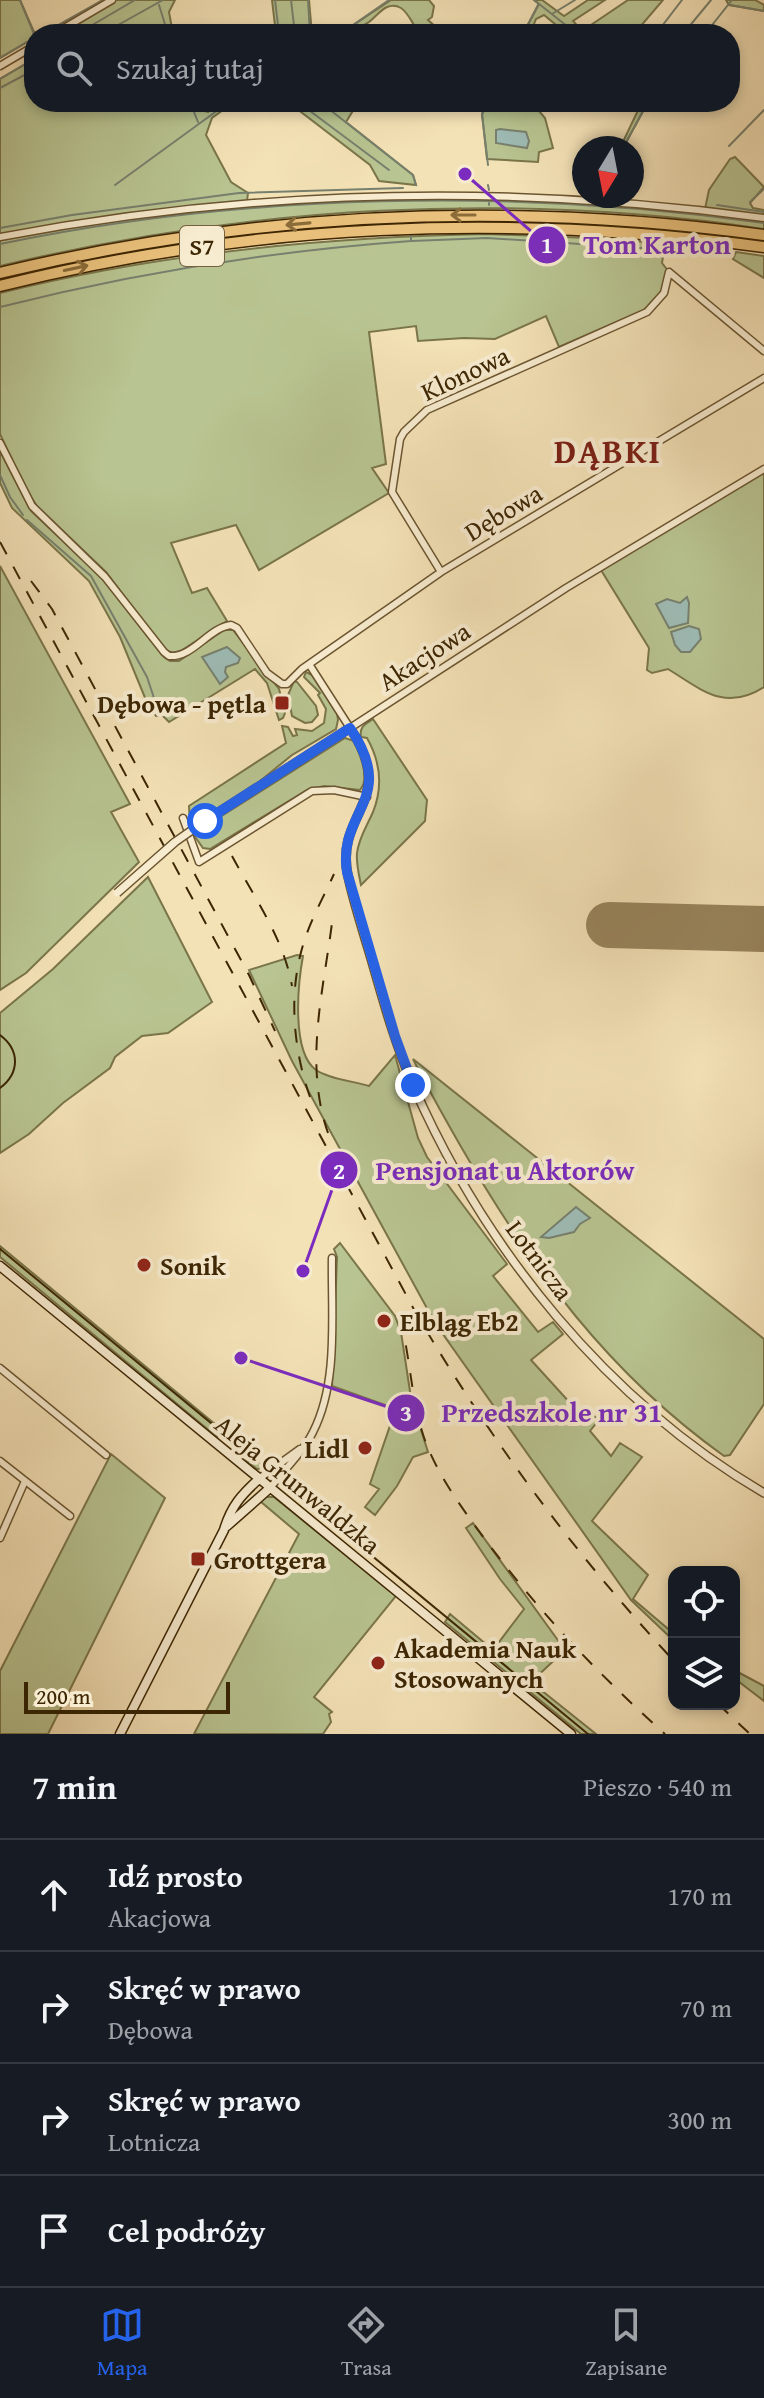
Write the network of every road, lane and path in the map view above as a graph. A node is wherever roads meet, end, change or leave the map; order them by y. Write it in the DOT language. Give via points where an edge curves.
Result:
graph roads {
  1 [pos="112,0"];
  2 [pos="71,24"];
  3 [pos="24,52"];
  4 [pos="0,66"];
  5 [pos="764,218"];
  6 [pos="764,235"];
  7 [pos="0,237"];
  8 [pos="764,247"];
  9 [pos="0,273"];
  10 [pos="0,286"];
  11 [pos="764,351"];
  12 [pos="764,378"];
  13 [pos="0,443"];
  14 [pos="764,469"];
  15 [pos="441,572"];
  16 [pos="309,664"];
  17 [pos="350,728"];
  18 [pos="367,797"];
  19 [pos="183,818"];
  20 [pos="117,893"];
  21 [pos="332,1258"];
  22 [pos="0,1266"];
  23 [pos="0,1368"];
  24 [pos="306,1444"];
  25 [pos="106,1455"];
  26 [pos="0,1461"];
  27 [pos="260,1478"];
  28 [pos="25,1481"];
  29 [pos="271,1487"];
  30 [pos="764,1493"];
  31 [pos="70,1516"];
  32 [pos="224,1530"];
  33 [pos="0,1538"];
  34 [pos="120,1734"];
  35 [pos="571,1734"];
  1 -- 2 [label="street"];
  3 -- 4 [label="street"];
  5 -- 7 [label="street" via="587,200 352,196 214,204"];
  6 -- 9 [label="highway, S7, one-way" via="584,218 404,216 179,238"];
  10 -- 8 [label="highway, S7, one-way" via="183,249 364,230 582,229"];
  11 -- 15 [label="street, Klonowa" via="669,272 664,293 647,312 427,410 404,432 392,492"];
  12 -- 15 [label="street, Dębowa"];
  13 -- 16 [label="street, Dębowa" via="32,506 105,577 164,652 175,657 231,625 278,683 287,684"];
  14 -- 17 [label="street, Akacjowa" via="566,588"];
  15 -- 16 [label="street, Dębowa"];
  16 -- 17 [label="street"];
  17 -- 18 [label="street" via="368,763"];
  17 -- 20 [label="street, Akacjowa, bridge" via="175,842"];
  18 -- 19 [label="street" via="312,791 199,862"];
  18 -- 30 [label="street, Lotnicza" via="345,850 349,881 395,1036 449,1160 514,1263 592,1355 663,1420"];
  21 -- 24 [label="street" via="329,1380"];
  22 -- 27 [label="main road, Aleja Grunwaldzka"];
  23 -- 25 [label="street"];
  24 -- 27 [label="street"];
  24 -- 29 [label="street"];
  26 -- 28 [label="street"];
  27 -- 29 [label="main road, Aleja Grunwaldzka"];
  27 -- 32 [label="main road" via="237,1499"];
  28 -- 31 [label="street"];
  28 -- 33 [label="street"];
  29 -- 32 [label="main road"];
  29 -- 35 [label="main road, Aleja Grunwaldzka"];
  32 -- 34 [label="main road"];
}
